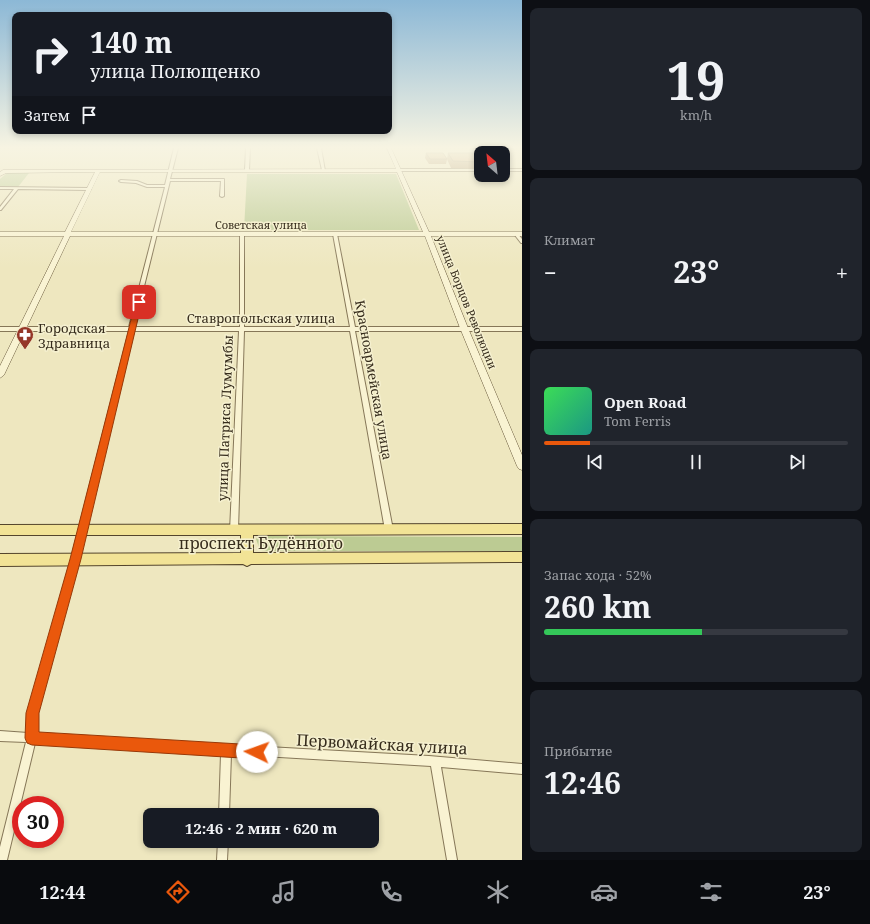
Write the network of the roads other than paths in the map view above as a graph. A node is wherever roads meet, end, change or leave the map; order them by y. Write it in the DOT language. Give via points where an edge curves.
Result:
graph roads {
  1 [pos="2,188"];
  2 [pos="167,188"];
  3 [pos="222,188"];
  4 [pos="407,188"];
  5 [pos="16,189"];
  6 [pos="89,189"];
  7 [pos="222,196"];
  8 [pos="0,209"];
  9 [pos="0,234"];
  10 [pos="67,234"];
  11 [pos="156,234"];
  12 [pos="242,234"];
  13 [pos="335,234"];
  14 [pos="427,234"];
  15 [pos="519,234"];
  16 [pos="522,242"];
  17 [pos="464,328"];
  18 [pos="0,329"];
  19 [pos="21,329"];
  20 [pos="132,329"];
  21 [pos="242,329"];
  22 [pos="352,329"];
  23 [pos="522,329"];
  24 [pos="0,376"];
  25 [pos="522,466"];
  26 [pos="522,529"];
  27 [pos="0,530"];
  28 [pos="82,530"];
  29 [pos="389,530"];
  30 [pos="234,531"];
  31 [pos="247,531"];
  32 [pos="522,557"];
  33 [pos="75,559"];
  34 [pos="0,560"];
  35 [pos="247,560"];
  36 [pos="0,736"];
  37 [pos="32,738"];
  38 [pos="226,750"];
  39 [pos="435,762"];
  40 [pos="522,768"];
  41 [pos="224,808"];
  42 [pos="223,848"];
  43 [pos="2,860"];
  44 [pos="222,860"];
  45 [pos="452,860"];
  1 -- 5 [label="street"];
  2 -- 11 [label="street"];
  3 -- 7 [label="street"];
  4 -- 14 [label="street, улица Борцов Революции"];
  5 -- 6 [label="street"];
  5 -- 8 [label="street"];
  6 -- 10 [label="street"];
  9 -- 10 [label="street, Советская улица"];
  10 -- 11 [label="street, Советская улица"];
  10 -- 19 [label="street"];
  11 -- 12 [label="street, Советская улица"];
  11 -- 20 [label="street"];
  12 -- 13 [label="street, Советская улица"];
  12 -- 21 [label="street, улица Патриса Лумумбы"];
  13 -- 14 [label="street, Советская улица"];
  13 -- 22 [label="street, Красноармейская улица"];
  14 -- 15 [label="street, Советская улица"];
  14 -- 17 [label="street, улица Борцов Революции"];
  15 -- 16 [label="street"];
  17 -- 22 [label="street, Ставропольская улица"];
  17 -- 23 [label="street, Ставропольская улица"];
  17 -- 25 [label="street, улица Борцов Революции"];
  18 -- 19 [label="street, Ставропольская улица"];
  19 -- 20 [label="street, Ставропольская улица"];
  19 -- 24 [label="street"];
  20 -- 21 [label="street, Ставропольская улица"];
  20 -- 28 [label="street"];
  21 -- 22 [label="street, Ставропольская улица"];
  21 -- 30 [label="street, улица Патриса Лумумбы"];
  22 -- 29 [label="street, Красноармейская улица"];
  26 -- 29 [label="main road, проспект Будённого"];
  27 -- 28 [label="main road, проспект Будённого"];
  28 -- 30 [label="main road, проспект Будённого"];
  28 -- 33 [label="street"];
  29 -- 31 [label="main road, проспект Будённого"];
  30 -- 31 [label="main road, проспект Будённого"];
  31 -- 35 [label="main road"];
  32 -- 35 [label="main road, проспект Будённого"];
  33 -- 34 [label="main road, проспект Будённого"];
  33 -- 35 [label="main road, проспект Будённого"];
  33 -- 37 [label="street" via="33,713"];
  36 -- 37 [label="street, Первомайская улица"];
  37 -- 38 [label="street, Первомайская улица"];
  37 -- 43 [label="street"];
  38 -- 39 [label="street, Первомайская улица"];
  38 -- 41 [label="street"];
  39 -- 40 [label="street, Первомайская улица"];
  39 -- 45 [label="street"];
  42 -- 44 [label="street"];
}
